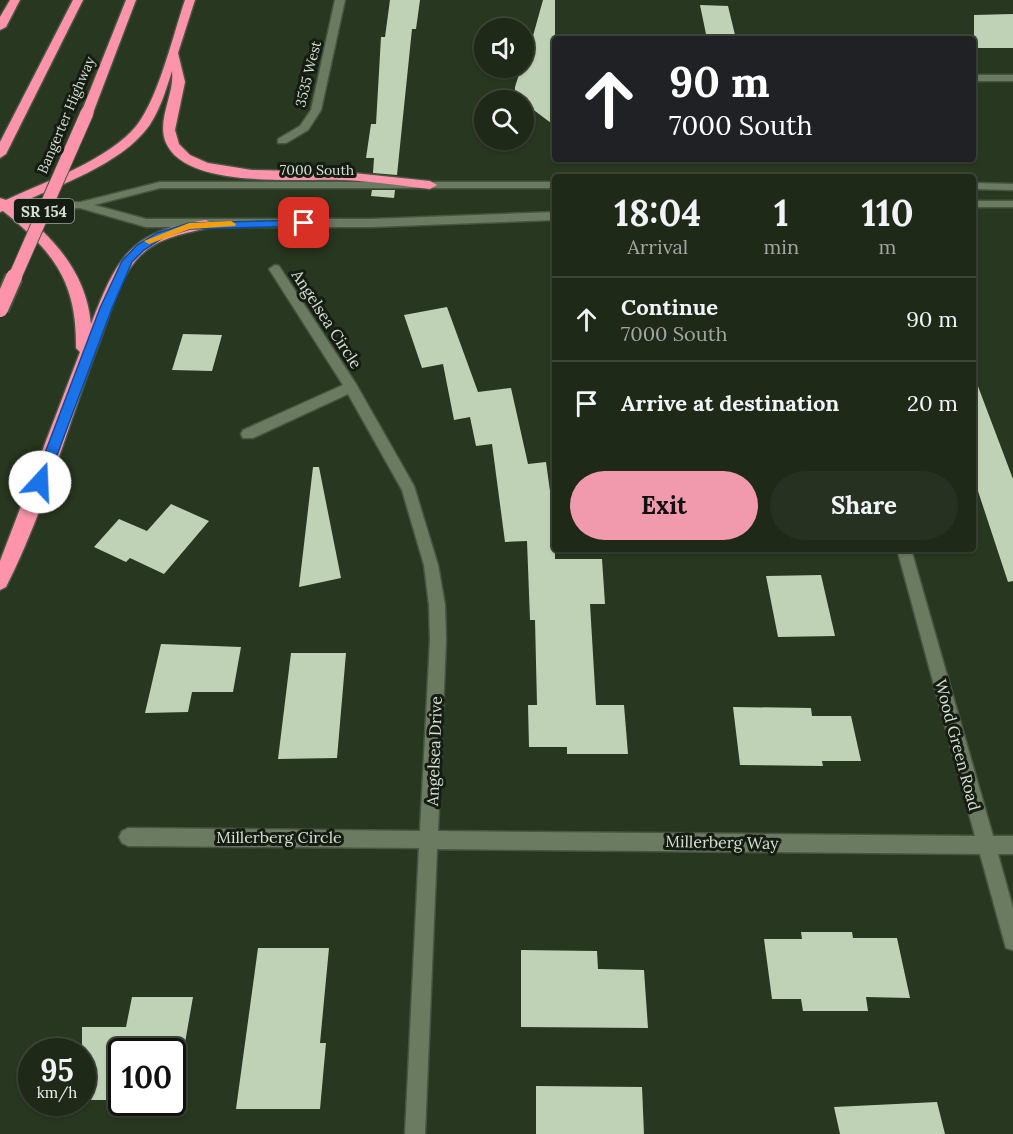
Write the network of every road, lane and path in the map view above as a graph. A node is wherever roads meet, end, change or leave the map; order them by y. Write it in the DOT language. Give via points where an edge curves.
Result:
graph roads {
  1 [pos="15,0"];
  2 [pos="78,0"];
  3 [pos="131,0"];
  4 [pos="189,0"];
  5 [pos="340,0"];
  6 [pos="0,27"];
  7 [pos="172,52"];
  8 [pos="976,78"];
  9 [pos="1013,78"];
  10 [pos="282,141"];
  11 [pos="0,154"];
  12 [pos="430,185"];
  13 [pos="552,185"];
  14 [pos="976,186"];
  15 [pos="1013,187"];
  16 [pos="976,204"];
  17 [pos="1013,204"];
  18 [pos="1,205"];
  19 [pos="81,205"];
  20 [pos="552,216"];
  21 [pos="206,224"];
  22 [pos="275,269"];
  23 [pos="0,309"];
  24 [pos="80,371"];
  25 [pos="351,387"];
  26 [pos="248,434"];
  27 [pos="905,552"];
  28 [pos="0,582"];
  29 [pos="128,837"];
  30 [pos="430,839"];
  31 [pos="985,845"];
  32 [pos="1013,845"];
  33 [pos="1013,941"];
  34 [pos="415,1134"];
  1 -- 6 [label="highway"];
  2 -- 11 [label="highway"];
  3 -- 23 [label="highway, Bangerter Highway / SR 154, bridge" via="87,113"];
  4 -- 7 [label="highway"];
  5 -- 10 [label="street, 3535 West" via="316,110 304,128"];
  7 -- 12 [label="highway" via="179,84 170,120 171,136 173,145 188,158 210,168 238,173 343,176"];
  7 -- 18 [label="highway" via="156,100 133,137 103,159"];
  8 -- 9 [label="street"];
  12 -- 13 [label="street, 7000 South"];
  12 -- 19 [label="street, 7000 South" via="160,185"];
  14 -- 15 [label="street"];
  16 -- 17 [label="street"];
  18 -- 19 [label="street, 7000 South"];
  18 -- 24 [label="highway" via="22,217 51,244 74,282 85,325"];
  19 -- 21 [label="street, 7000 South" via="146,223"];
  20 -- 21 [label="street, 7000 South" via="430,222"];
  21 -- 24 [label="highway" via="150,240 127,261"];
  22 -- 25 [label="street, Angelsea Circle"];
  24 -- 28 [label="highway" via="34,501"];
  25 -- 26 [label="street"];
  25 -- 30 [label="street, Angelsea Drive" via="409,490 432,565 438,640"];
  27 -- 31 [label="street, Wood Green Road"];
  29 -- 30 [label="street, Millerberg Circle"];
  30 -- 31 [label="street, Millerberg Way"];
  30 -- 34 [label="street, Angelsea Drive"];
  31 -- 32 [label="street, Millerberg Way"];
  31 -- 33 [label="street, Wood Green Road"];
}
